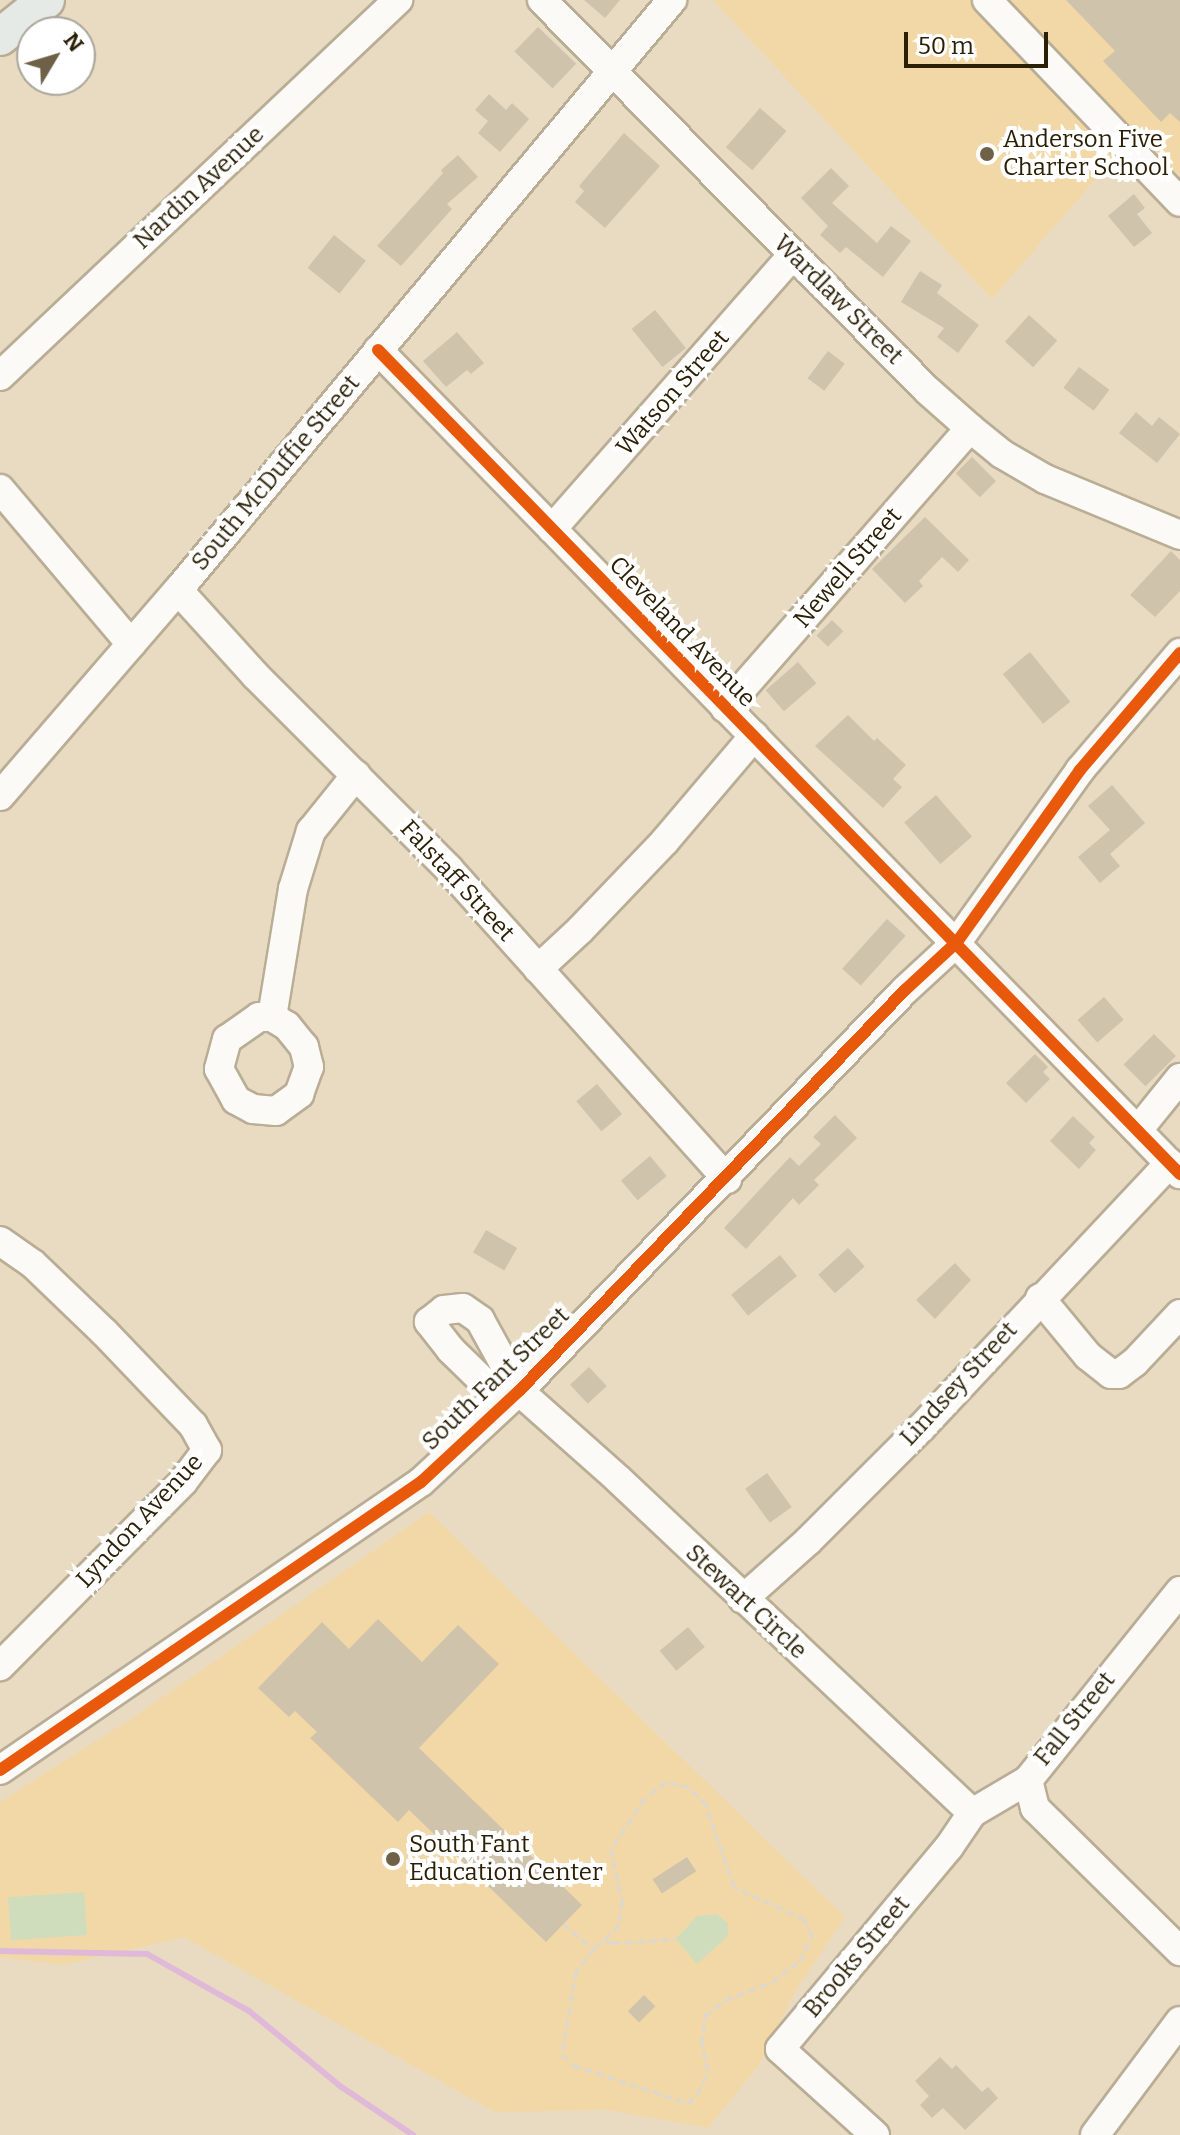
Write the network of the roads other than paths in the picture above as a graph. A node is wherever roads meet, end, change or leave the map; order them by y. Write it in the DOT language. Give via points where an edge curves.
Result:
graph roads {
  1 [pos="46,0"];
  2 [pos="398,0"];
  3 [pos="542,0"];
  4 [pos="672,0"];
  5 [pos="987,0"];
  6 [pos="0,37"];
  7 [pos="613,70"];
  8 [pos="1180,202"];
  9 [pos="793,255"];
  10 [pos="378,350"];
  11 [pos="0,376"];
  12 [pos="970,428"];
  13 [pos="0,489"];
  14 [pos="552,529"];
  15 [pos="1180,535"];
  16 [pos="178,590"];
  17 [pos="131,644"];
  18 [pos="1180,653"];
  19 [pos="725,708"];
  20 [pos="754,736"];
  21 [pos="356,775"];
  22 [pos="0,796"];
  23 [pos="957,942"];
  24 [pos="538,969"];
  25 [pos="272,1017"];
  26 [pos="1180,1078"];
  27 [pos="1138,1130"];
  28 [pos="1175,1168"];
  29 [pos="727,1179"];
  30 [pos="0,1241"];
  31 [pos="1040,1298"];
  32 [pos="1180,1314"];
  33 [pos="519,1391"];
  34 [pos="1180,1591"];
  35 [pos="743,1599"];
  36 [pos="0,1666"];
  37 [pos="0,1770"];
  38 [pos="1028,1780"];
  39 [pos="972,1813"];
  40 [pos="1180,1951"];
  41 [pos="1180,2021"];
  42 [pos="860,2130"];
  43 [pos="1095,2135"];
  1 -- 6 [label="main road"];
  2 -- 11 [label="street, Nardin Avenue"];
  3 -- 7 [label="street, Wardlaw Street"];
  4 -- 7 [label="street, South McDuffie Street"];
  5 -- 8 [label="street"];
  7 -- 9 [label="street, Wardlaw Street"];
  7 -- 10 [label="street, South McDuffie Street"];
  9 -- 12 [label="street, Wardlaw Street"];
  9 -- 14 [label="street, Watson Street"];
  10 -- 14 [label="street, Cleveland Avenue"];
  10 -- 16 [label="street, South McDuffie Street"];
  12 -- 15 [label="street, Wardlaw Street" via="1045,479"];
  12 -- 19 [label="street, Newell Street"];
  13 -- 17 [label="street"];
  14 -- 19 [label="street, Cleveland Avenue"];
  16 -- 17 [label="street, South McDuffie Street"];
  16 -- 21 [label="street, Falstaff Street"];
  17 -- 22 [label="street, South McDuffie Street"];
  18 -- 23 [label="street" via="1080,770"];
  19 -- 20 [label="street, Cleveland Avenue"];
  20 -- 23 [label="street, Cleveland Avenue"];
  20 -- 24 [label="street" via="665,841"];
  21 -- 24 [label="street, Falstaff Street"];
  21 -- 25 [label="street" via="311,831 293,889"];
  23 -- 27 [label="street, Cleveland Avenue"];
  23 -- 29 [label="street, South Fant Street"];
  24 -- 29 [label="street, Falstaff Street"];
  26 -- 27 [label="street"];
  27 -- 28 [label="street, Cleveland Avenue"];
  28 -- 31 [label="street, Lindsey Street"];
  29 -- 33 [label="street, South Fant Street"];
  30 -- 36 [label="street, Lyndon Avenue" via="33,1264 104,1332 193,1425 207,1450 183,1482"];
  31 -- 32 [label="street" via="1088,1356 1111,1374 1135,1362"];
  31 -- 35 [label="street, Lindsey Street" via="922,1427"];
  33 -- 35 [label="street, Stewart Circle"];
  33 -- 37 [label="street, South Fant Street" via="421,1482"];
  34 -- 38 [label="street, Fall Street"];
  35 -- 39 [label="street, Stewart Circle"];
  38 -- 39 [label="street, Brooks Street"];
  38 -- 40 [label="street, Fall Street" via="1035,1808"];
  39 -- 42 [label="street, Brooks Street" via="780,2049"];
  41 -- 43 [label="street"];
}
